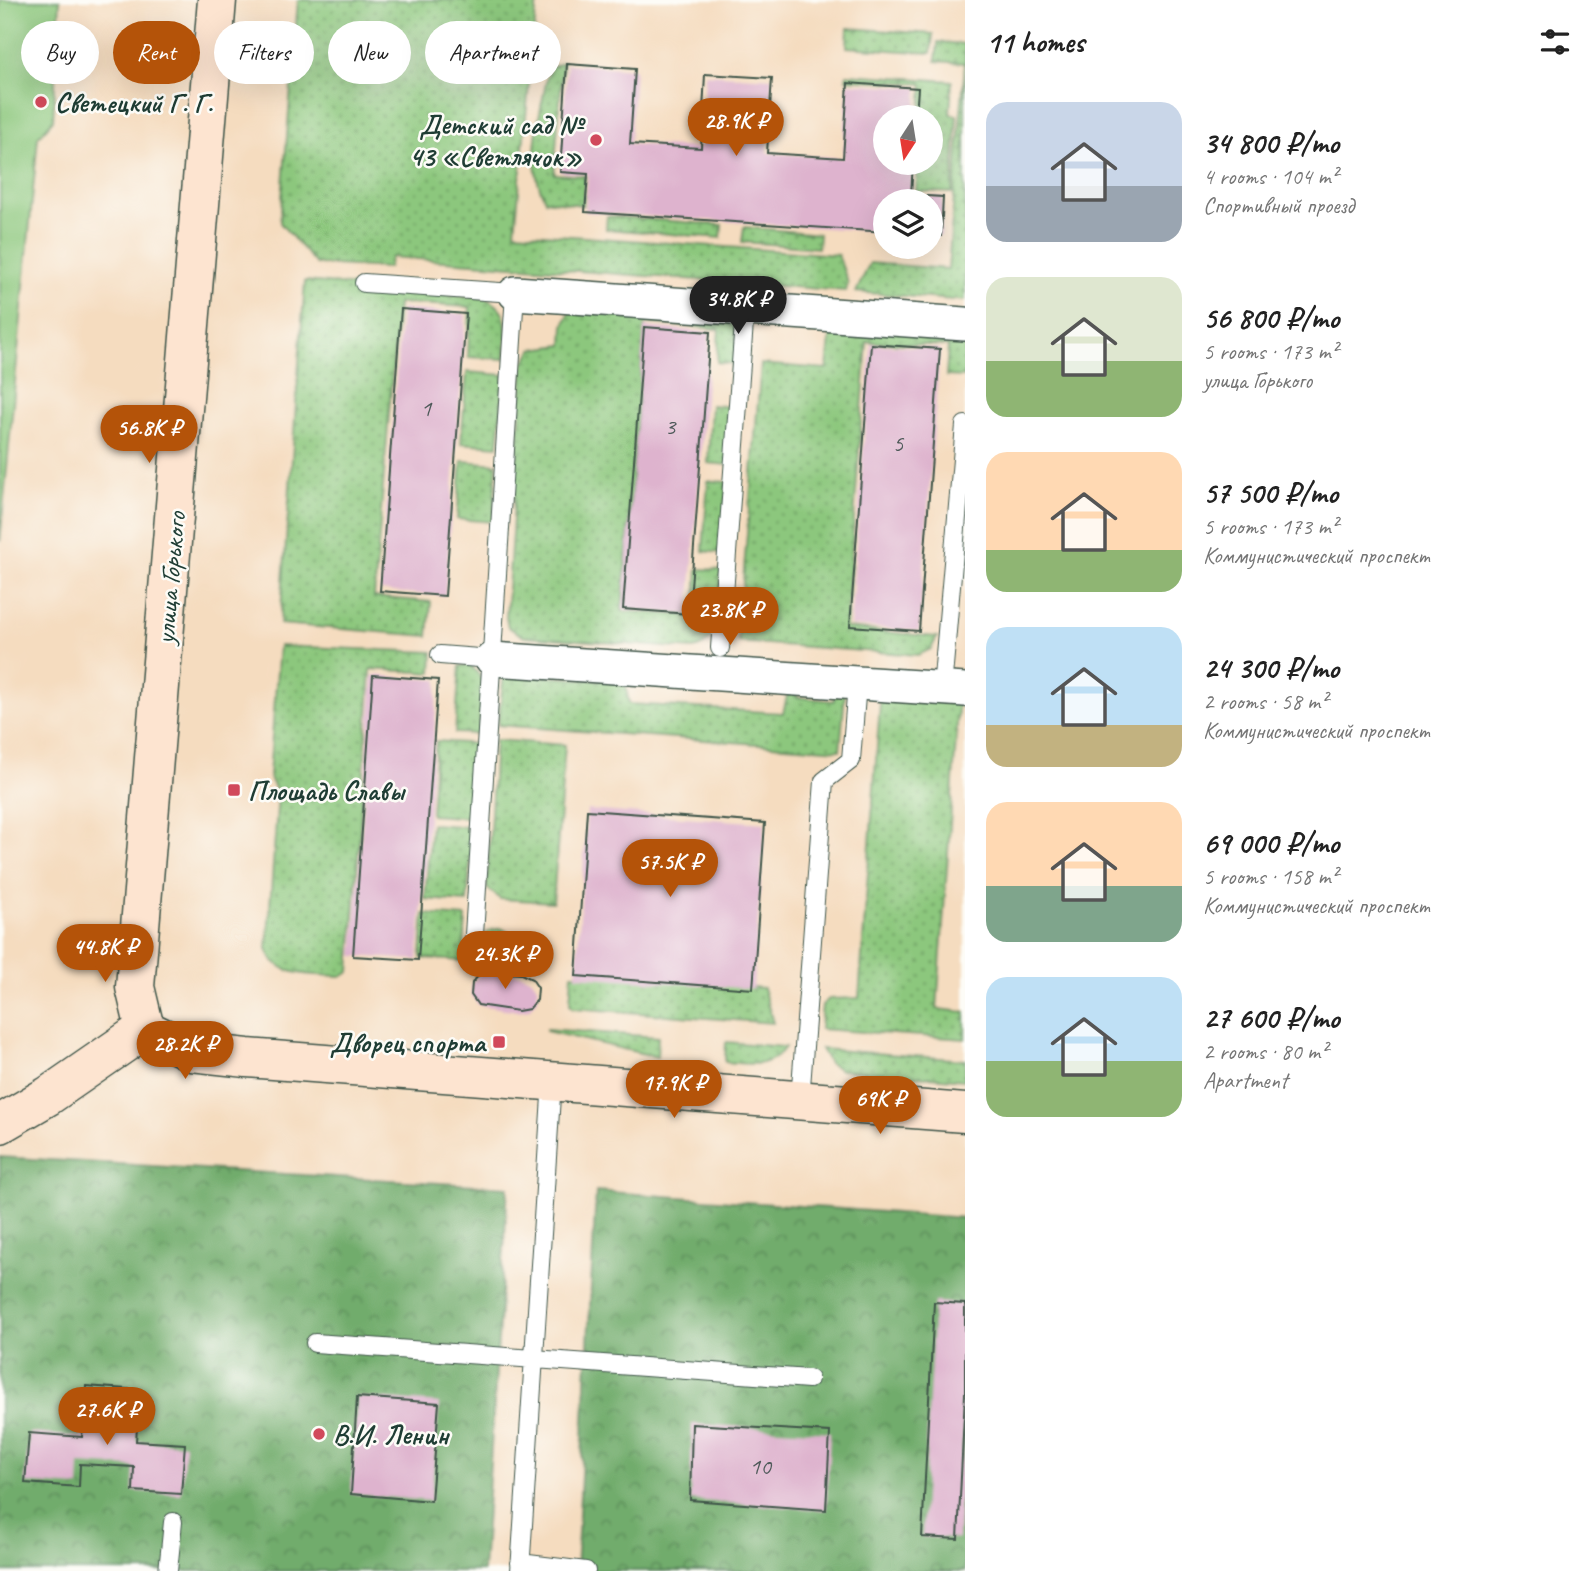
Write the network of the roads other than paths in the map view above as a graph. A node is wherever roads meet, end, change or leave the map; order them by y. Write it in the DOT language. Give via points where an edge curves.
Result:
graph roads {
  1 [pos="217,0"];
  2 [pos="364,283"];
  3 [pos="515,293"];
  4 [pos="745,309"];
  5 [pos="965,324"];
  6 [pos="965,425"];
  7 [pos="720,648"];
  8 [pos="440,655"];
  9 [pos="492,659"];
  10 [pos="857,683"];
  11 [pos="953,690"];
  12 [pos="472,965"];
  13 [pos="145,1028"];
  14 [pos="552,1081"];
  15 [pos="800,1100"];
  16 [pos="965,1113"];
  17 [pos="0,1124"];
  18 [pos="315,1343"];
  19 [pos="533,1360"];
  20 [pos="809,1379"];
  21 [pos="173,1522"];
  22 [pos="520,1567"];
  23 [pos="168,1571"];
  24 [pos="586,1571"];
  1 -- 13 [label="main road, улица Горького" via="135,987"];
  2 -- 3 [label="lane"];
  3 -- 4 [label="street"];
  3 -- 9 [label="lane"];
  4 -- 5 [label="street"];
  4 -- 7 [label="lane"];
  6 -- 11 [label="lane"];
  8 -- 9 [label="lane"];
  9 -- 10 [label="street"];
  9 -- 12 [label="lane"];
  10 -- 11 [label="street"];
  10 -- 15 [label="lane" via="851,760 824,781"];
  13 -- 14 [label="main road" via="192,1052"];
  13 -- 17 [label="main road"];
  14 -- 15 [label="main road"];
  14 -- 19 [label="lane"];
  15 -- 16 [label="main road"];
  18 -- 19 [label="lane"];
  19 -- 20 [label="lane"];
  19 -- 22 [label="lane"];
  21 -- 23 [label="lane"];
  22 -- 24 [label="lane"];
}
